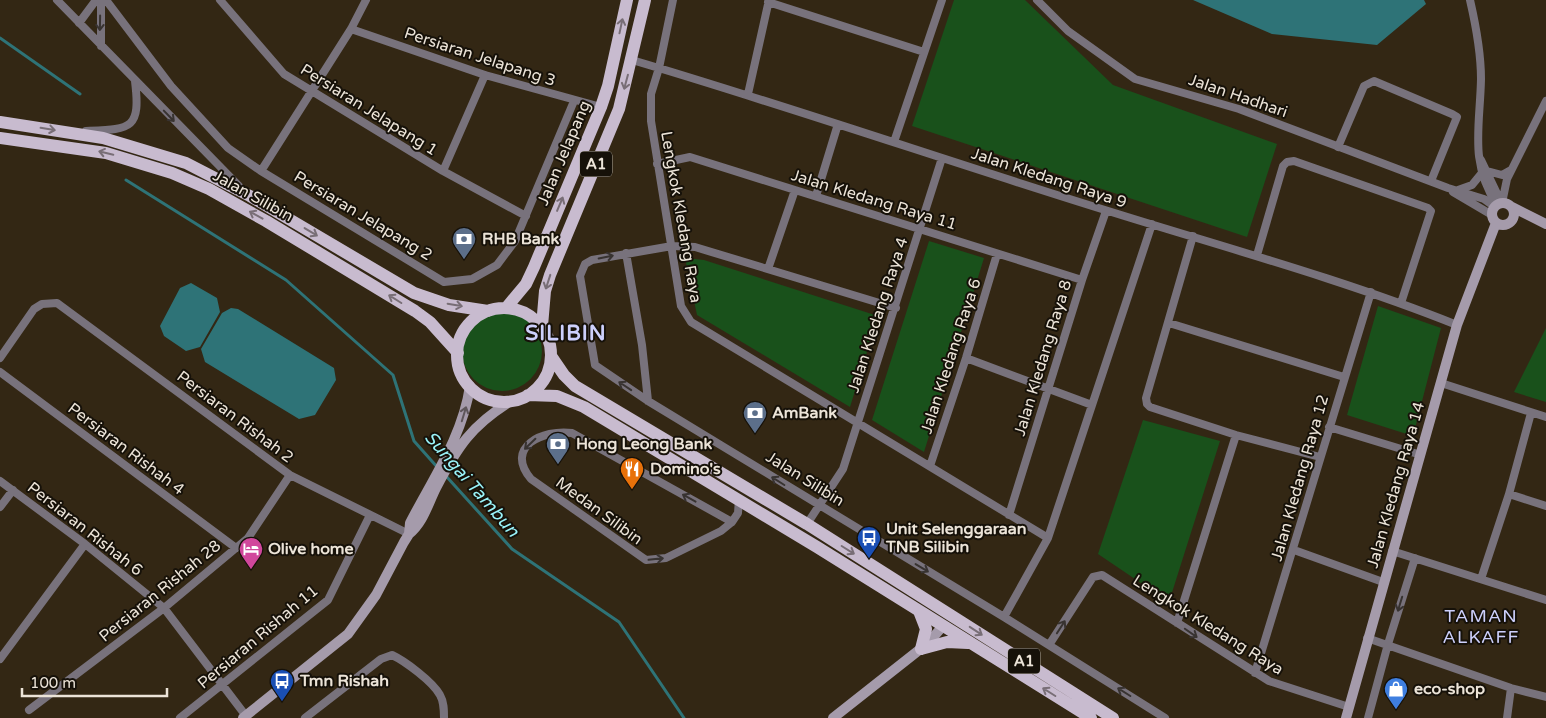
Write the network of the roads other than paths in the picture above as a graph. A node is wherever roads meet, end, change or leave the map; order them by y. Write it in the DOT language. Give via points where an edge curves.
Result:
graph roads {
  1 [pos="57,0"];
  2 [pos="96,0"];
  3 [pos="101,0"];
  4 [pos="106,0"];
  5 [pos="220,0"];
  6 [pos="366,0"];
  7 [pos="627,0"];
  8 [pos="645,0"];
  9 [pos="673,0"];
  10 [pos="942,0"];
  11 [pos="1037,0"];
  12 [pos="1470,0"];
  13 [pos="768,1"];
  14 [pos="79,23"];
  15 [pos="351,29"];
  16 [pos="101,46"];
  17 [pos="924,52"];
  18 [pos="632,60"];
  19 [pos="659,68"];
  20 [pos="485,75"];
  21 [pos="135,81"];
  22 [pos="312,91"];
  23 [pos="748,94"];
  24 [pos="574,101"];
  25 [pos="1546,101"];
  26 [pos="601,107"];
  27 [pos="0,122"];
  28 [pos="838,124"];
  29 [pos="75,133"];
  30 [pos="0,138"];
  31 [pos="894,142"];
  32 [pos="1338,147"];
  33 [pos="942,158"];
  34 [pos="657,164"];
  35 [pos="1511,170"];
  36 [pos="261,171"];
  37 [pos="443,171"];
  38 [pos="1484,172"];
  39 [pos="1431,181"];
  40 [pos="1452,189"];
  41 [pos="795,190"];
  42 [pos="250,196"];
  43 [pos="816,196"];
  44 [pos="1512,207"];
  45 [pos="1106,210"];
  46 [pos="1496,211"];
  47 [pos="526,216"];
  48 [pos="1510,223"];
  49 [pos="1152,224"];
  50 [pos="1546,225"];
  51 [pos="920,228"];
  52 [pos="1194,236"];
  53 [pos="672,246"];
  54 [pos="626,253"];
  55 [pos="997,254"];
  56 [pos="1257,255"];
  57 [pos="1479,263"];
  58 [pos="768,269"];
  59 [pos="1082,280"];
  60 [pos="1371,292"];
  61 [pos="1401,303"];
  62 [pos="506,308"];
  63 [pos="896,308"];
  64 [pos="488,311"];
  65 [pos="1168,323"];
  66 [pos="1457,325"];
  67 [pos="542,326"];
  68 [pos="458,353"];
  69 [pos="551,356"];
  70 [pos="0,358"];
  71 [pos="966,358"];
  72 [pos="0,372"];
  73 [pos="1344,377"];
  74 [pos="1441,383"];
  75 [pos="470,386"];
  76 [pos="1048,390"];
  77 [pos="528,395"];
  78 [pos="511,401"];
  79 [pos="648,401"];
  80 [pos="1092,404"];
  81 [pos="1531,413"];
  82 [pos="1546,417"];
  83 [pos="858,423"];
  84 [pos="1329,427"];
  85 [pos="1236,434"];
  86 [pos="457,443"];
  87 [pos="1421,455"];
  88 [pos="1320,457"];
  89 [pos="930,466"];
  90 [pos="290,475"];
  91 [pos="732,480"];
  92 [pos="0,481"];
  93 [pos="13,490"];
  94 [pos="1509,494"];
  95 [pos="1546,506"];
  96 [pos="0,507"];
  97 [pos="745,507"];
  98 [pos="820,507"];
  99 [pos="370,514"];
  100 [pos="1009,515"];
  101 [pos="732,522"];
  102 [pos="806,524"];
  103 [pos="408,534"];
  104 [pos="1048,538"];
  105 [pos="86,544"];
  106 [pos="817,547"];
  107 [pos="236,548"];
  108 [pos="1294,550"];
  109 [pos="1392,551"];
  110 [pos="1415,558"];
  111 [pos="1481,579"];
  112 [pos="1383,582"];
  113 [pos="1546,600"];
  114 [pos="935,605"];
  115 [pos="164,608"];
  116 [pos="918,610"];
  117 [pos="1004,617"];
  118 [pos="1177,623"];
  119 [pos="943,626"];
  120 [pos="1367,638"];
  121 [pos="972,644"];
  122 [pos="1388,644"];
  123 [pos="1049,645"];
  124 [pos="921,649"];
  125 [pos="0,659"];
  126 [pos="1255,673"];
  127 [pos="223,686"];
  128 [pos="1511,688"];
  129 [pos="1546,698"];
  130 [pos="1349,707"];
  131 [pos="28,710"];
  132 [pos="244,717"];
  133 [pos="180,718"];
  134 [pos="305,718"];
  135 [pos="444,718"];
  136 [pos="832,718"];
  137 [pos="1091,718"];
  138 [pos="1113,718"];
  139 [pos="1165,718"];
  140 [pos="1346,718"];
  141 [pos="1368,718"];
  142 [pos="1507,718"];
  1 -- 14 [label="street, Jalan Silibin"];
  2 -- 14 [label="street"];
  3 -- 16 [label="street, one-way"];
  4 -- 36 [label="street, Persiaran Jelapang 2" via="171,86 228,148"];
  5 -- 22 [label="street, Persiaran Jelapang 1" via="284,74"];
  6 -- 15 [label="street"];
  26 -- 7 [label="main road, Jalan Jelapang / A1, one-way"];
  8 -- 18 [label="main road, Jalan Jelapang / A1"];
  9 -- 19 [label="street, Lengkok Kledang Raya"];
  10 -- 17 [label="street"];
  11 -- 32 [label="street, Jalan Hadhari" via="1068,31 1135,79 1240,109"];
  12 -- 38 [label="street" via="1478,36 1481,79 1478,154"];
  13 -- 17 [label="street"];
  13 -- 23 [label="street"];
  14 -- 16 [label="street, Jalan Silibin"];
  15 -- 20 [label="street, Persiaran Jelapang 3"];
  15 -- 22 [label="street"];
  16 -- 21 [label="street, Jalan Silibin"];
  17 -- 31 [label="street"];
  18 -- 19 [label="street, Jalan Kledang Raya 9"];
  18 -- 67 [label="main road, Jalan Jelapang / A1, one-way" via="619,109 550,275"];
  19 -- 23 [label="street, Jalan Kledang Raya 9"];
  19 -- 34 [label="street, Lengkok Kledang Raya" via="650,107"];
  20 -- 24 [label="street, Persiaran Jelapang 3"];
  20 -- 37 [label="street"];
  21 -- 29 [label="street" via="137,110 134,120 115,130"];
  21 -- 42 [label="street, Jalan Silibin, one-way"];
  22 -- 36 [label="street"];
  22 -- 37 [label="street, Persiaran Jelapang 1"];
  23 -- 28 [label="street, Jalan Kledang Raya 9"];
  24 -- 26 [label="street, Persiaran Jelapang 3"];
  24 -- 47 [label="street, Persiaran Jelapang 2"];
  25 -- 35 [label="street"];
  62 -- 26 [label="main road, Jalan Jelapang / A1, one-way" via="526,284"];
  27 -- 29 [label="main road, Jalan Silibin, one-way"];
  28 -- 31 [label="street, Jalan Kledang Raya 9"];
  28 -- 43 [label="street"];
  29 -- 42 [label="main road, Jalan Silibin" via="126,144 186,163"];
  68 -- 30 [label="main road, Jalan Silibin, one-way" via="430,322 415,311 209,189 172,172 106,153"];
  31 -- 33 [label="street, Jalan Kledang Raya 9"];
  32 -- 39 [label="street, Jalan Hadhari"];
  32 -- 39 [label="street" via="1364,86 1374,82 1456,117"];
  33 -- 45 [label="street, Jalan Kledang Raya 9"];
  33 -- 51 [label="street, Jalan Kledang Raya 4"];
  34 -- 41 [label="street, Jalan Kledang Raya 11" via="690,157"];
  34 -- 53 [label="street, Lengkok Kledang Raya"];
  35 -- 38 [label="street" via="1502,175"];
  35 -- 46 [label="street"];
  36 -- 47 [label="street, Persiaran Jelapang 2" via="444,282 472,279 498,265 515,242"];
  37 -- 47 [label="street, Persiaran Jelapang 1"];
  38 -- 40 [label="street" via="1472,185"];
  38 -- 46 [label="street"];
  39 -- 40 [label="street, Jalan Hadhari"];
  40 -- 46 [label="street, Jalan Hadhari"];
  41 -- 43 [label="street, Jalan Kledang Raya 11"];
  41 -- 58 [label="street"];
  42 -- 64 [label="main road, Jalan Silibin, one-way" via="414,293 441,303"];
  43 -- 51 [label="street, Jalan Kledang Raya 11"];
  44 -- 46 [label="street"];
  44 -- 48 [label="street" via="1514,215"];
  44 -- 50 [label="street"];
  45 -- 49 [label="street, Jalan Kledang Raya 9"];
  45 -- 59 [label="street, Jalan Kledang Raya 8"];
  46 -- 48 [label="street" via="1504,226"];
  46 -- 57 [label="street, Jalan Kledang Raya 14"];
  48 -- 50 [label="street"];
  48 -- 57 [label="street, Jalan Kledang Raya 14"];
  49 -- 52 [label="street, Jalan Kledang Raya 9"];
  49 -- 80 [label="street"];
  51 -- 55 [label="street, Jalan Kledang Raya 11"];
  51 -- 63 [label="street, Jalan Kledang Raya 4"];
  52 -- 56 [label="street, Jalan Kledang Raya 9"];
  52 -- 65 [label="street"];
  53 -- 54 [label="street, Jalan Silibin"];
  53 -- 58 [label="street, Jalan Silibin" via="695,247"];
  53 -- 83 [label="street, Lengkok Kledang Raya" via="681,306 691,322"];
  54 -- 79 [label="street"];
  79 -- 54 [label="street, Jalan Silibin, one-way" via="596,365 580,284 585,264"];
  55 -- 59 [label="street, Jalan Kledang Raya 11"];
  55 -- 71 [label="street, Jalan Kledang Raya 6"];
  56 -- 60 [label="street, Jalan Kledang Raya 9"];
  56 -- 61 [label="street" via="1283,166 1294,161 1431,211"];
  57 -- 66 [label="street, Jalan Kledang Raya 14"];
  58 -- 63 [label="street, Jalan Silibin"];
  59 -- 76 [label="street, Jalan Kledang Raya 8"];
  60 -- 61 [label="street, Jalan Kledang Raya 9"];
  60 -- 73 [label="street, Jalan Kledang Raya 12"];
  61 -- 66 [label="street, Jalan Kledang Raya 9"];
  62 -- 64 [label="main road"];
  62 -- 67 [label="main road" via="529,315"];
  63 -- 83 [label="street, Jalan Kledang Raya 4"];
  64 -- 68 [label="main road" via="465,329"];
  65 -- 73 [label="street"];
  65 -- 85 [label="street" via="1147,404"];
  66 -- 74 [label="street, Jalan Kledang Raya 14"];
  67 -- 69 [label="main road, A1" via="549,340"];
  68 -- 75 [label="main road" via="462,374"];
  69 -- 77 [label="main road, A1" via="545,379"];
  69 -- 91 [label="main road, A1" via="575,386"];
  70 -- 90 [label="street, Persiaran Rishah 2" via="34,308 57,303"];
  71 -- 76 [label="street"];
  71 -- 89 [label="street, Jalan Kledang Raya 6"];
  72 -- 107 [label="street, Persiaran Rishah 4"];
  73 -- 84 [label="street, Jalan Kledang Raya 12"];
  74 -- 81 [label="street"];
  74 -- 87 [label="street, Jalan Kledang Raya 14"];
  75 -- 78 [label="main road, A1" via="486,398"];
  86 -- 75 [label="street, one-way"];
  76 -- 80 [label="street"];
  76 -- 100 [label="street, Jalan Kledang Raya 8"];
  77 -- 78 [label="main road, A1"];
  77 -- 97 [label="main road, A1" via="570,400"];
  78 -- 86 [label="street" via="477,424"];
  98 -- 79 [label="street, Jalan Silibin, one-way"];
  80 -- 104 [label="street"];
  81 -- 82 [label="street"];
  81 -- 94 [label="street"];
  83 -- 89 [label="street, Lengkok Kledang Raya"];
  83 -- 98 [label="street, Jalan Kledang Raya 4" via="843,469"];
  84 -- 87 [label="street"];
  84 -- 88 [label="street, Jalan Kledang Raya 12"];
  85 -- 88 [label="street"];
  85 -- 118 [label="street"];
  86 -- 103 [label="street" via="410,523"];
  87 -- 109 [label="street, Jalan Kledang Raya 14"];
  88 -- 108 [label="street, Jalan Kledang Raya 12"];
  89 -- 100 [label="street, Lengkok Kledang Raya"];
  90 -- 99 [label="street, Persiaran Rishah 2"];
  90 -- 107 [label="street, Persiaran Rishah 28" via="256,530"];
  91 -- 97 [label="main road"];
  91 -- 102 [label="main road, A1"];
  92 -- 93 [label="street, Persiaran Rishah 6"];
  93 -- 96 [label="street"];
  93 -- 105 [label="street, Persiaran Rishah 6"];
  94 -- 95 [label="street"];
  94 -- 111 [label="street"];
  97 -- 101 [label="street, Medan Silibin"];
  97 -- 102 [label="main road" via="765,510 791,526"];
  97 -- 106 [label="main road, A1"];
  98 -- 102 [label="street, Jalan Kledang Raya 4"];
  98 -- 117 [label="street, Jalan Silibin, one-way"];
  99 -- 103 [label="street, Persiaran Rishah 2"];
  99 -- 127 [label="street, Persiaran Rishah 11" via="328,600"];
  100 -- 104 [label="street, Lengkok Kledang Raya"];
  101 -- 101 [label="street, Medan Silibin, one-way" via="572,433 544,434 531,441 523,451 524,470 531,479 646,560 666,558 721,531"];
  102 -- 106 [label="main road" via="806,534"];
  102 -- 114 [label="main road, A1, one-way"];
  103 -- 132 [label="street" via="376,595 348,634"];
  104 -- 117 [label="street"];
  105 -- 115 [label="street, Persiaran Rishah 6"];
  105 -- 125 [label="street"];
  106 -- 116 [label="main road, A1"];
  107 -- 115 [label="street, Persiaran Rishah 28"];
  108 -- 112 [label="street"];
  108 -- 126 [label="street, Jalan Kledang Raya 12"];
  109 -- 110 [label="street"];
  109 -- 112 [label="street, Jalan Kledang Raya 14"];
  110 -- 111 [label="street"];
  110 -- 122 [label="street, one-way"];
  111 -- 113 [label="street"];
  112 -- 120 [label="street, Jalan Kledang Raya 14"];
  114 -- 119 [label="main road" via="945,617"];
  114 -- 138 [label="main road, A1, one-way"];
  115 -- 127 [label="street, Persiaran Rishah 6"];
  115 -- 131 [label="street, Persiaran Rishah 28"];
  116 -- 119 [label="main road, A1"];
  116 -- 124 [label="main road" via="926,626"];
  117 -- 123 [label="street, Jalan Silibin"];
  123 -- 118 [label="street, Lengkok Kledang Raya, one-way" via="1093,577 1102,575"];
  118 -- 126 [label="street, Lengkok Kledang Raya, one-way"];
  119 -- 121 [label="main road, A1"];
  119 -- 124 [label="street"];
  120 -- 122 [label="street"];
  120 -- 130 [label="street, Jalan Kledang Raya 14"];
  121 -- 124 [label="main road" via="947,642"];
  137 -- 121 [label="main road, A1, one-way"];
  122 -- 128 [label="street"];
  122 -- 141 [label="street"];
  139 -- 123 [label="street, Jalan Silibin, one-way"];
  124 -- 136 [label="street"];
  126 -- 130 [label="street, Lengkok Kledang Raya" via="1282,687"];
  127 -- 132 [label="street, Persiaran Rishah 6"];
  127 -- 133 [label="street, Persiaran Rishah 11"];
  128 -- 129 [label="street"];
  128 -- 142 [label="street"];
  130 -- 140 [label="street, Jalan Kledang Raya 14"];
  134 -- 135 [label="street" via="381,658 392,655 433,686 444,703"];
}
